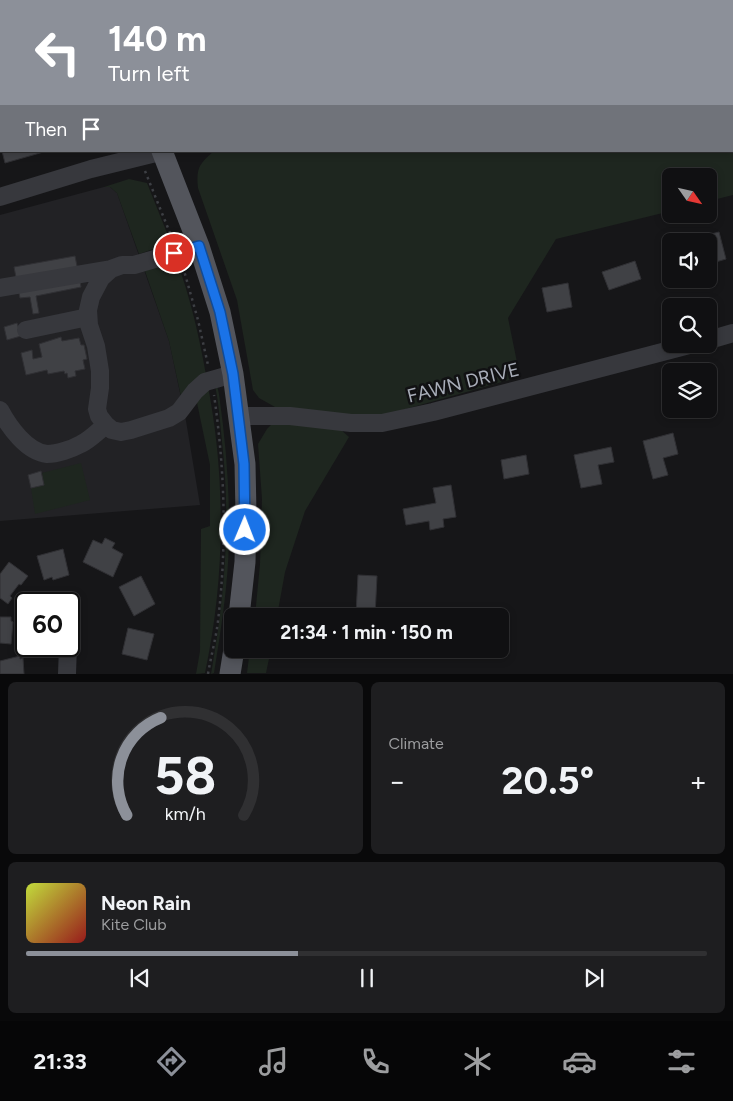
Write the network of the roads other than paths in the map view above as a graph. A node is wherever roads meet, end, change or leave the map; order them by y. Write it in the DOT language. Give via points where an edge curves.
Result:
graph roads {
  1 [pos="159,152"];
  2 [pos="163,152"];
  3 [pos="0,197"];
  4 [pos="199,246"];
  5 [pos="110,269"];
  6 [pos="0,288"];
  7 [pos="88,317"];
  8 [pos="26,330"];
  9 [pos="733,333"];
  10 [pos="717,338"];
  11 [pos="662,352"];
  12 [pos="233,374"];
  13 [pos="0,410"];
  14 [pos="238,416"];
  15 [pos="106,425"];
  16 [pos="240,608"];
  17 [pos="68,657"];
  18 [pos="233,658"];
  19 [pos="67,674"];
  20 [pos="230,674"];
  1 -- 3 [label="street"];
  2 -- 4 [label="main road"];
  4 -- 5 [label="street"];
  4 -- 12 [label="main road" via="220,312"];
  5 -- 6 [label="street"];
  5 -- 7 [label="street" via="91,297"];
  7 -- 8 [label="street"];
  7 -- 15 [label="street" via="100,371 97,409"];
  9 -- 10 [label="street"];
  11 -- 14 [label="street, FAWN DRIVE" via="382,423 290,416"];
  12 -- 14 [label="main road"];
  12 -- 15 [label="street" via="205,382 179,412 169,418 120,432"];
  13 -- 15 [label="street" via="19,437 33,449 47,454 81,444"];
  14 -- 16 [label="main road" via="246,513"];
  17 -- 19 [label="street"];
  18 -- 20 [label="main road"];
}
